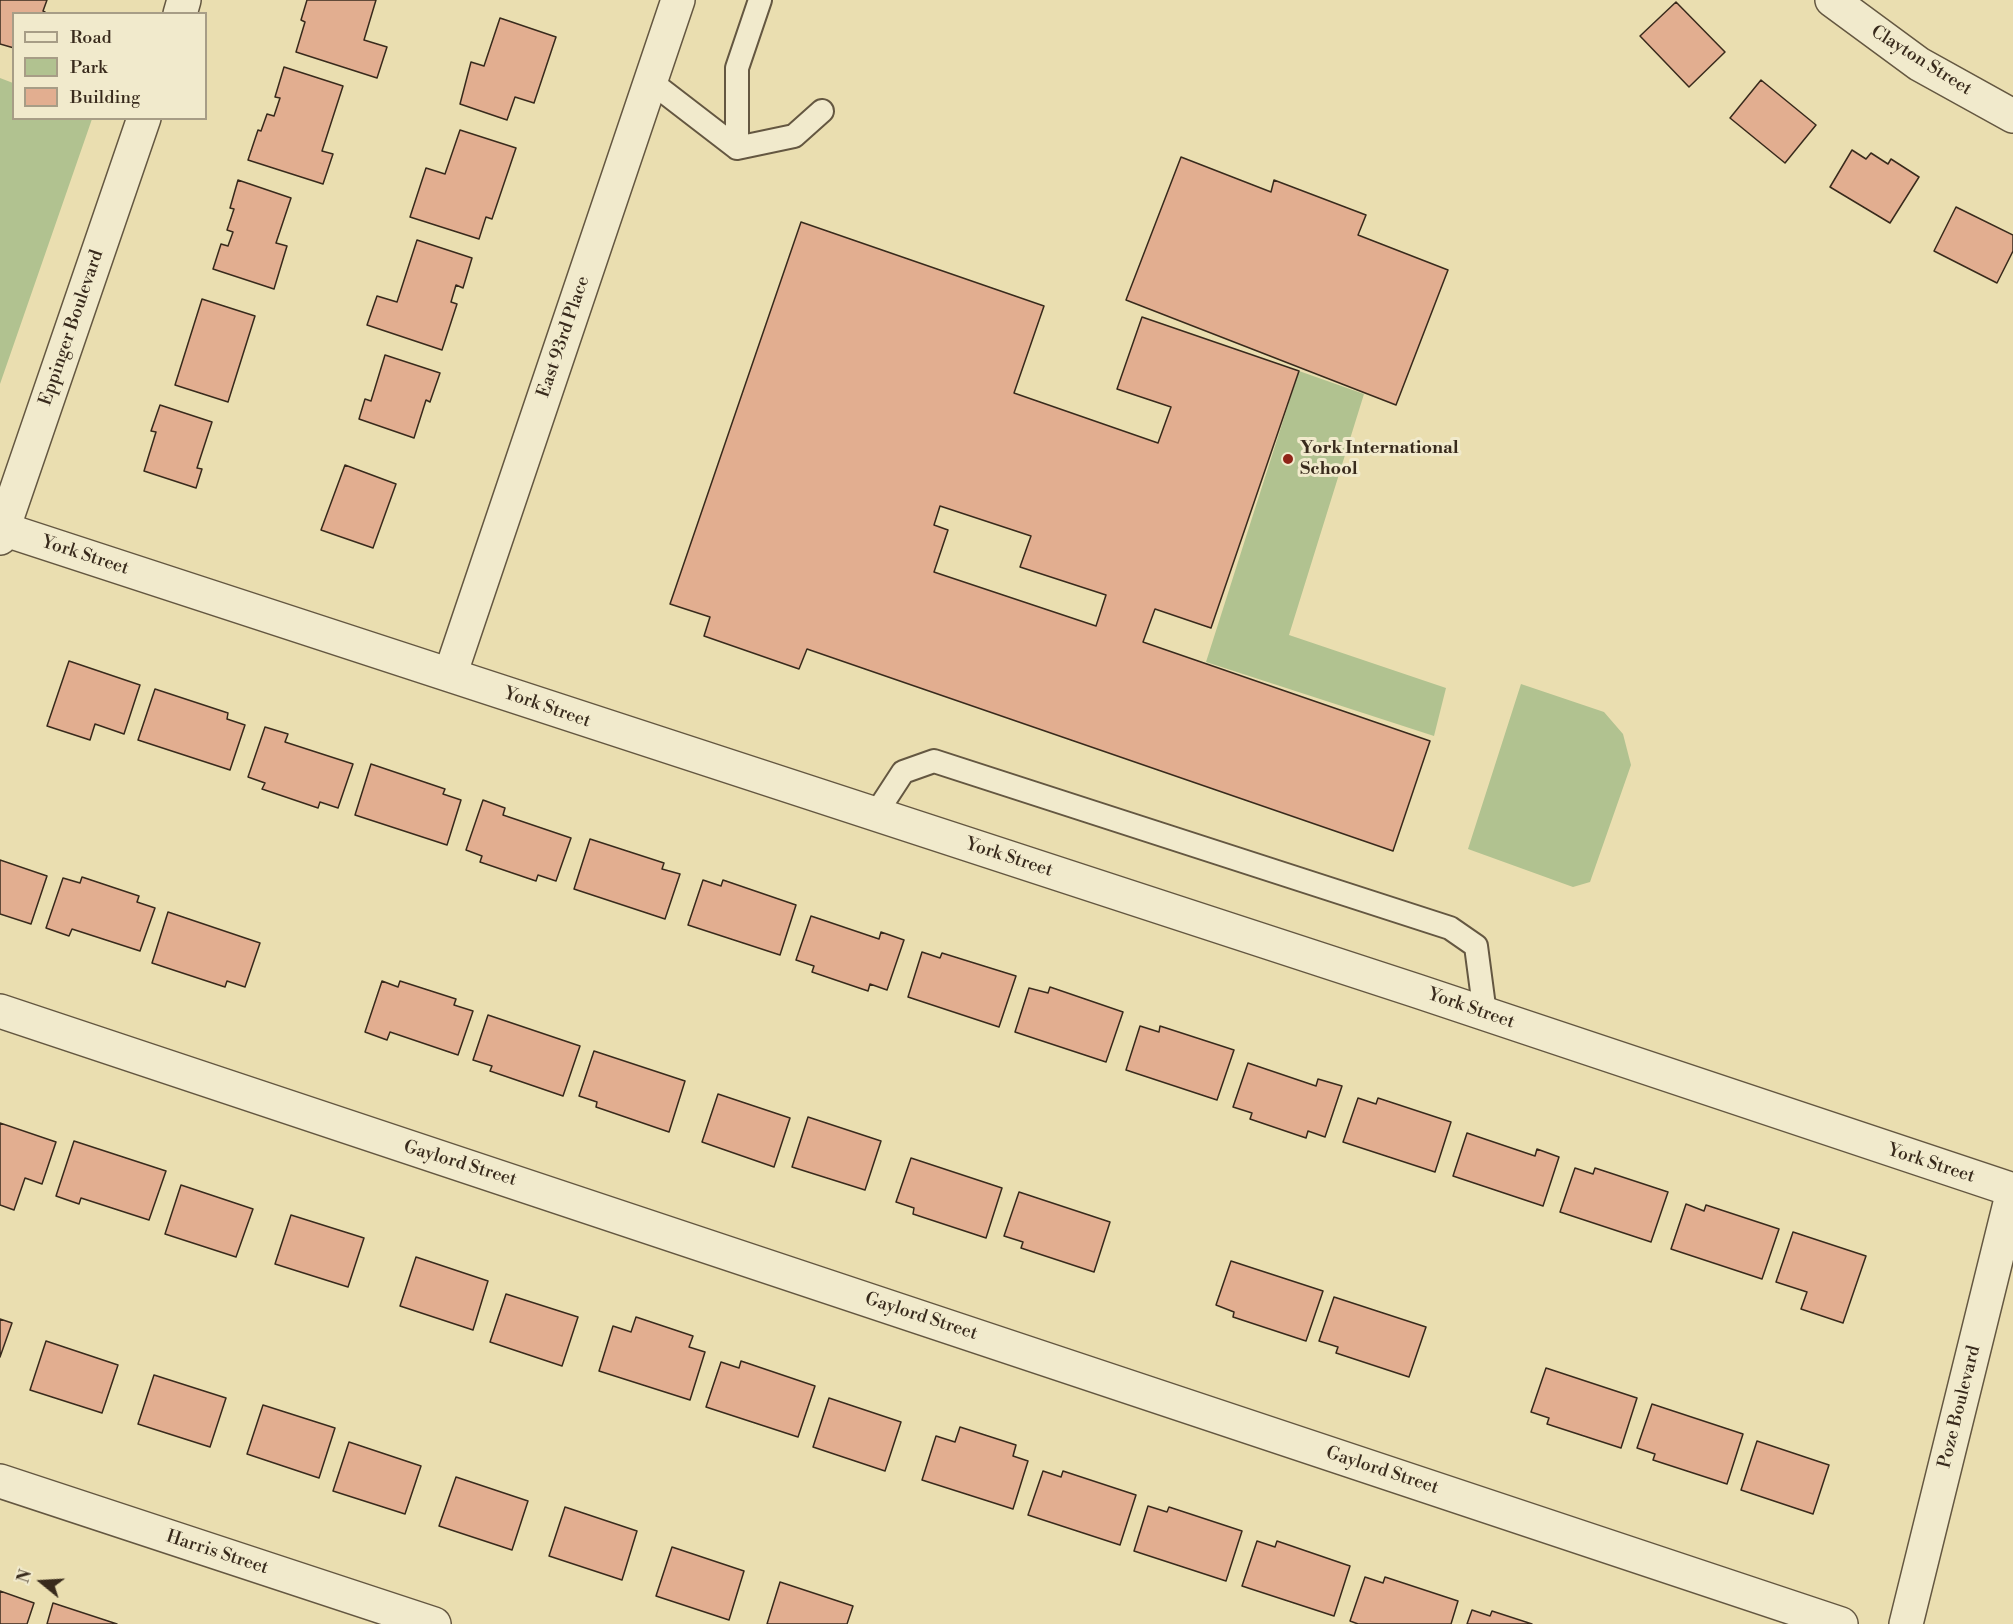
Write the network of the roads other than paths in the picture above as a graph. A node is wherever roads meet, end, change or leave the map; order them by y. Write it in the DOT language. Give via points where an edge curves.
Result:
graph roads {
  1 [pos="678,0"];
  2 [pos="760,0"];
  3 [pos="1832,0"];
  4 [pos="650,81"];
  5 [pos="822,111"];
  6 [pos="2013,116"];
  7 [pos="143,120"];
  8 [pos="737,148"];
  9 [pos="2,534"];
  10 [pos="450,675"];
  11 [pos="875,815"];
  12 [pos="0,1011"];
  13 [pos="1485,1014"];
  14 [pos="2013,1191"];
  15 [pos="0,1481"];
  16 [pos="434,1624"];
  17 [pos="1841,1624"];
  18 [pos="1906,1624"];
  1 -- 4 [label="street, East 93rd Place"];
  2 -- 8 [label="lane" via="737,68"];
  3 -- 6 [label="street, Clayton Street" via="1919,64"];
  4 -- 8 [label="lane"];
  4 -- 10 [label="street, East 93rd Place"];
  5 -- 8 [label="lane" via="794,136"];
  7 -- 9 [label="street, Eppinger Boulevard"];
  9 -- 10 [label="street, York Street"];
  10 -- 11 [label="street, York Street"];
  11 -- 13 [label="street, York Street"];
  11 -- 13 [label="lane" via="903,772 934,761 1450,928 1476,946"];
  12 -- 17 [label="street, Gaylord Street"];
  13 -- 14 [label="street, York Street"];
  14 -- 18 [label="street, Poze Boulevard"];
  15 -- 16 [label="street, Harris Street"];
}
